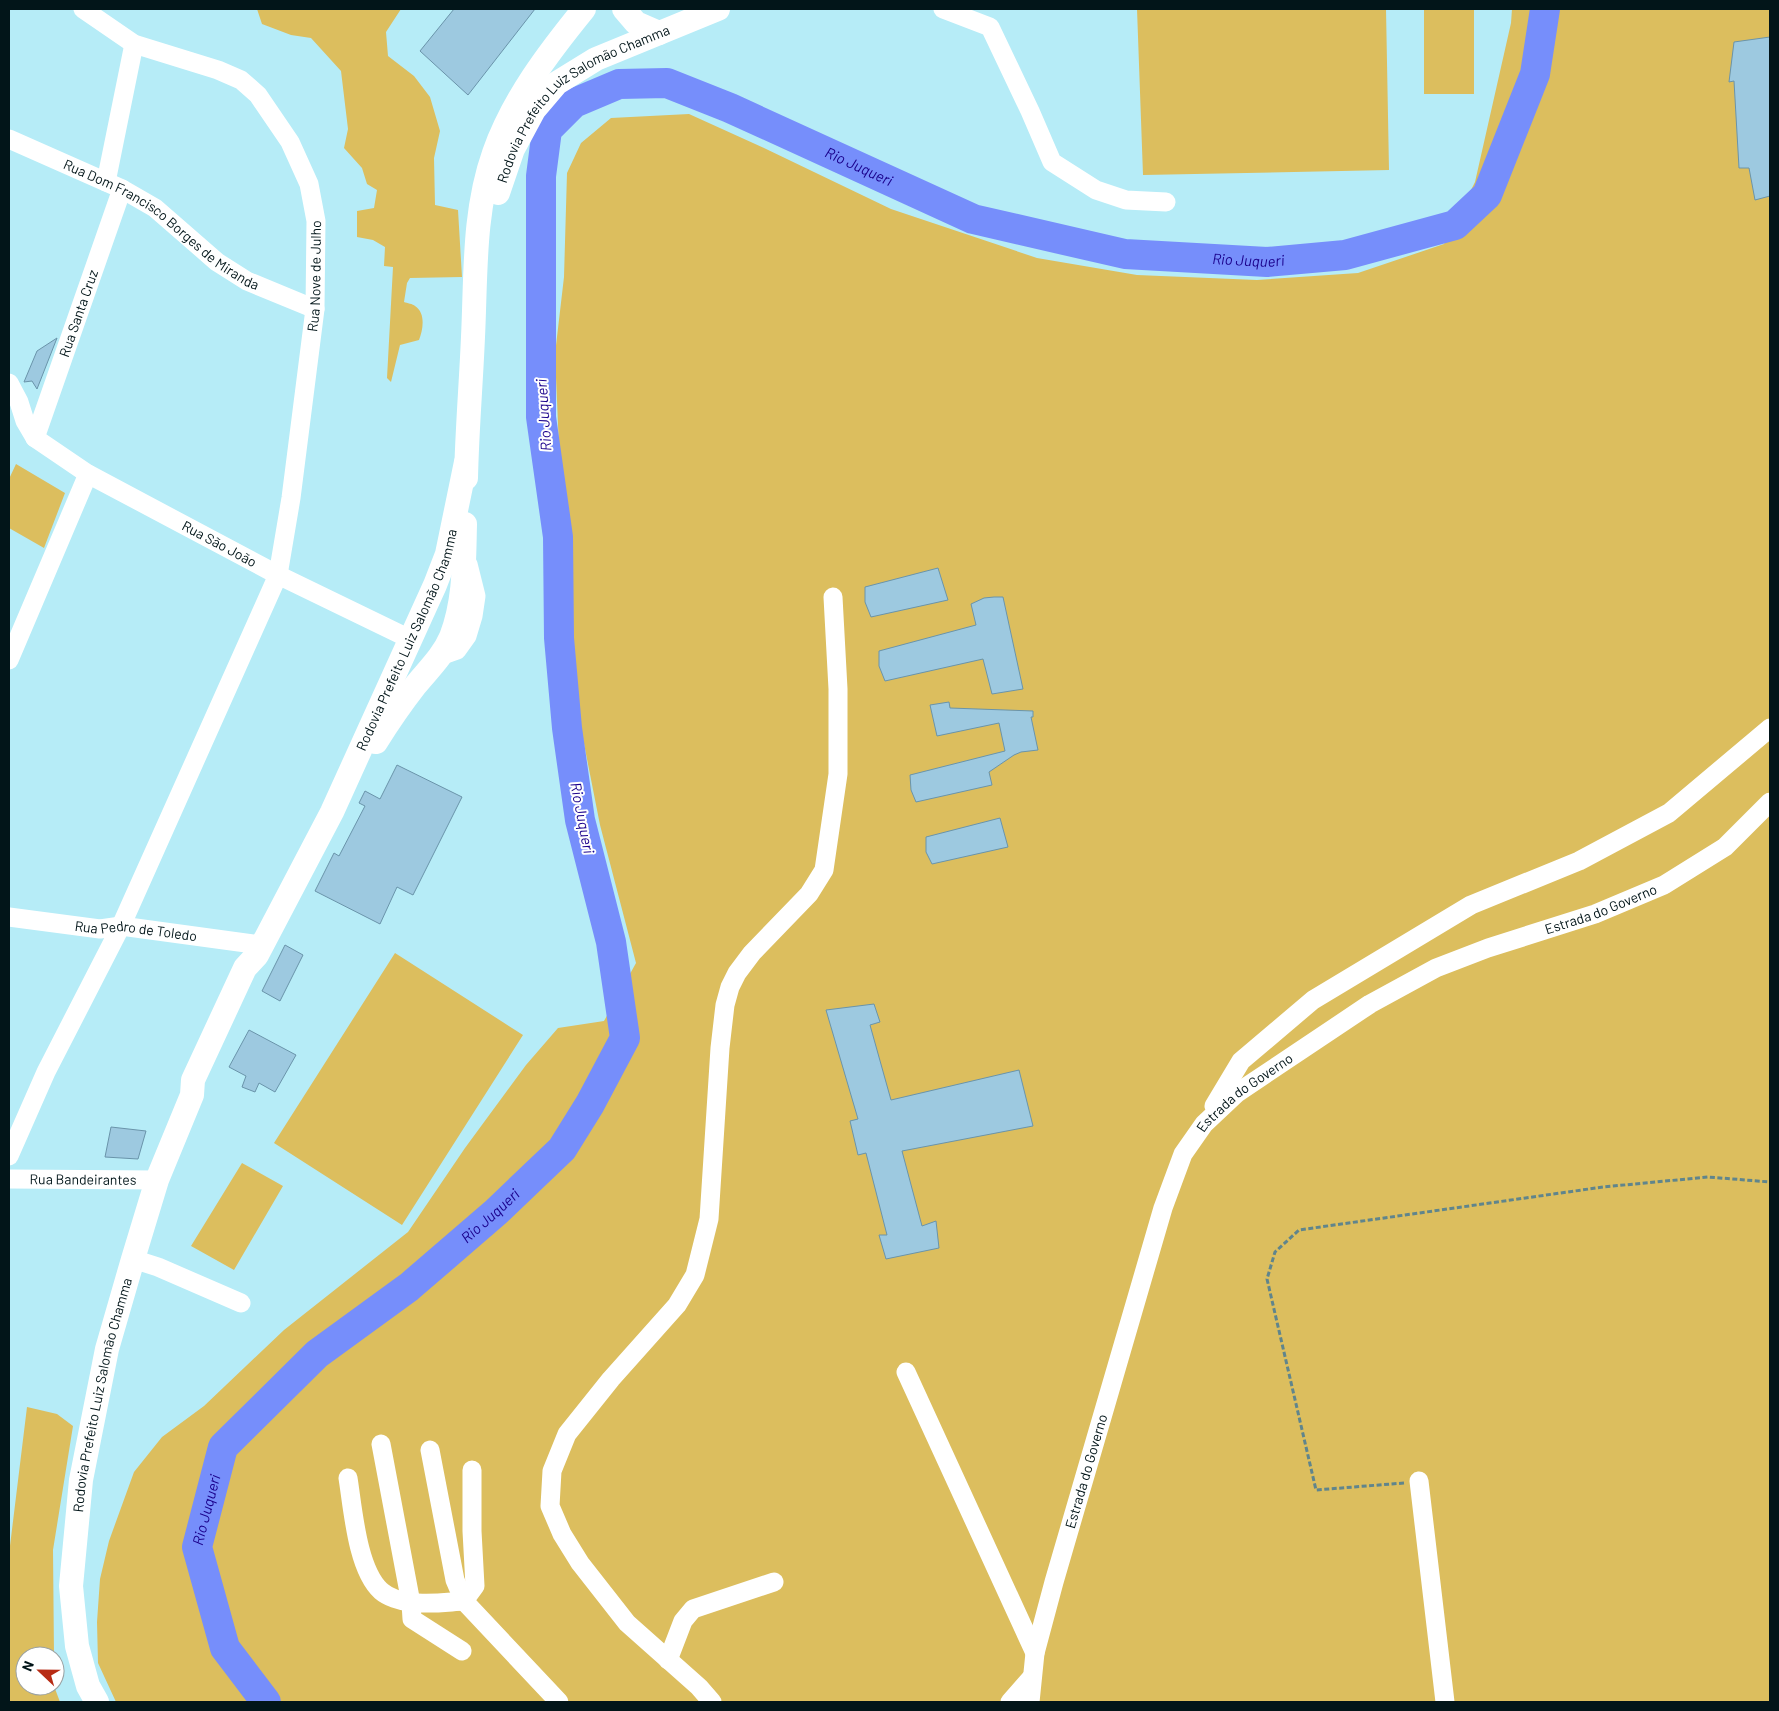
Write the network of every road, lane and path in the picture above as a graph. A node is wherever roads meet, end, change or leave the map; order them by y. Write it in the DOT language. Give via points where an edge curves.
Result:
graph roads {
  1 [pos="83,9"];
  2 [pos="584,9"];
  3 [pos="624,9"];
  4 [pos="718,9"];
  5 [pos="942,9"];
  6 [pos="659,33"];
  7 [pos="134,44"];
  8 [pos="9,140"];
  9 [pos="114,185"];
  10 [pos="1166,202"];
  11 [pos="476,261"];
  12 [pos="315,309"];
  13 [pos="9,383"];
  14 [pos="35,438"];
  15 [pos="466,462"];
  16 [pos="88,474"];
  17 [pos="278,575"];
  18 [pos="833,597"];
  19 [pos="410,639"];
  20 [pos="9,660"];
  21 [pos="389,722"];
  22 [pos="1770,728"];
  23 [pos="1770,802"];
  24 [pos="332,812"];
  25 [pos="9,917"];
  26 [pos="121,926"];
  27 [pos="259,950"];
  28 [pos="1204,1124"];
  29 [pos="9,1156"];
  30 [pos="9,1179"];
  31 [pos="157,1180"];
  32 [pos="1770,1182"];
  33 [pos="133,1259"];
  34 [pos="241,1303"];
  35 [pos="906,1372"];
  36 [pos="381,1444"];
  37 [pos="430,1450"];
  38 [pos="472,1470"];
  39 [pos="348,1478"];
  40 [pos="1419,1481"];
  41 [pos="774,1582"];
  42 [pos="464,1601"];
  43 [pos="411,1603"];
  44 [pos="462,1651"];
  45 [pos="1035,1653"];
  46 [pos="668,1660"];
  47 [pos="1032,1677"];
  48 [pos="97,1702"];
  49 [pos="559,1702"];
  50 [pos="712,1702"];
  51 [pos="1010,1702"];
  52 [pos="1030,1702"];
  53 [pos="1445,1702"];
  1 -- 7 [label="street, Rua Nove de Julho"];
  2 -- 11 [label="main road, Rodovia Prefeito Luiz Salomão Chamma" via="520,96 494,152 481,198"];
  3 -- 6 [label="main road" via="636,23"];
  4 -- 6 [label="main road, Rodovia Prefeito Luiz Salomão Chamma"];
  5 -- 10 [label="street" via="990,27 1052,162 1096,190 1126,200"];
  6 -- 11 [label="main road, Rodovia Prefeito Luiz Salomão Chamma" via="596,59 557,83 534,110 513,149"];
  7 -- 9 [label="street, Rua Santa Cruz"];
  7 -- 12 [label="street, Rua Nove de Julho" via="218,70 241,80 258,95 290,142 309,184 316,221"];
  8 -- 9 [label="street, Rua Dom Francisco Borges de Miranda"];
  9 -- 12 [label="street, Rua Dom Francisco Borges de Miranda" via="155,208 217,262 247,281"];
  9 -- 14 [label="street, Rua Santa Cruz"];
  11 -- 15 [label="main road, Rodovia Prefeito Luiz Salomão Chamma"];
  12 -- 17 [label="street, Rua Nove de Julho"];
  13 -- 14 [label="street"];
  14 -- 16 [label="street, Rua São João"];
  15 -- 19 [label="main road, Rodovia Prefeito Luiz Salomão Chamma" via="447,554"];
  15 -- 21 [label="main road, Rodovia Prefeito Luiz Salomão Chamma" via="463,581 458,615 440,656"];
  16 -- 17 [label="street, Rua São João"];
  16 -- 20 [label="street"];
  17 -- 19 [label="street, Rua São João"];
  17 -- 26 [label="street, Rua Nove de Julho"];
  18 -- 46 [label="street" via="838,774 824,870 809,894 752,953 730,987 720,1048 709,1219 695,1275 677,1305 567,1434 552,1471 550,1506 562,1534 580,1563 627,1623"];
  19 -- 21 [label="main road" via="409,662"];
  19 -- 24 [label="main road, Rodovia Prefeito Luiz Salomão Chamma"];
  21 -- 24 [label="main road, Rodovia Prefeito Luiz Salomão Chamma"];
  22 -- 28 [label="street" via="1669,813 1579,861 1471,905 1313,1000 1241,1061"];
  23 -- 28 [label="street, Estrada do Governo" via="1725,847 1664,885 1595,914 1436,968 1370,1004 1237,1093"];
  24 -- 27 [label="main road, Rodovia Prefeito Luiz Salomão Chamma"];
  25 -- 26 [label="street, Rua Pedro de Toledo" via="100,929"];
  26 -- 27 [label="street, Rua Pedro de Toledo"];
  26 -- 29 [label="street, Rua Nove de Julho" via="46,1072"];
  27 -- 31 [label="main road, Rodovia Prefeito Luiz Salomão Chamma" via="256,972 202,1086 192,1095"];
  28 -- 45 [label="street, Estrada do Governo" via="1183,1154 1163,1208"];
  30 -- 31 [label="street, Rua Bandeirantes"];
  31 -- 33 [label="main road, Rodovia Prefeito Luiz Salomão Chamma"];
  32 -- 40 [label="path" via="1708,1177 1613,1186 1299,1230 1275,1252 1267,1279 1316,1490"];
  33 -- 34 [label="street"];
  33 -- 48 [label="main road, Rodovia Prefeito Luiz Salomão Chamma" via="107,1349 80,1480 74,1536 71,1586 77,1646 88,1686"];
  35 -- 45 [label="street"];
  36 -- 43 [label="street"];
  37 -- 42 [label="street" via="455,1580"];
  38 -- 42 [label="street" via="475,1586"];
  39 -- 43 [label="street" via="360,1553 371,1577 381,1591"];
  40 -- 53 [label="street"];
  41 -- 46 [label="street" via="693,1609 683,1621"];
  42 -- 43 [label="street"];
  42 -- 49 [label="street"];
  43 -- 44 [label="street" via="412,1618"];
  45 -- 47 [label="street, Estrada do Governo"];
  46 -- 50 [label="street"];
  47 -- 51 [label="street"];
  47 -- 52 [label="street, Estrada do Governo"];
}
